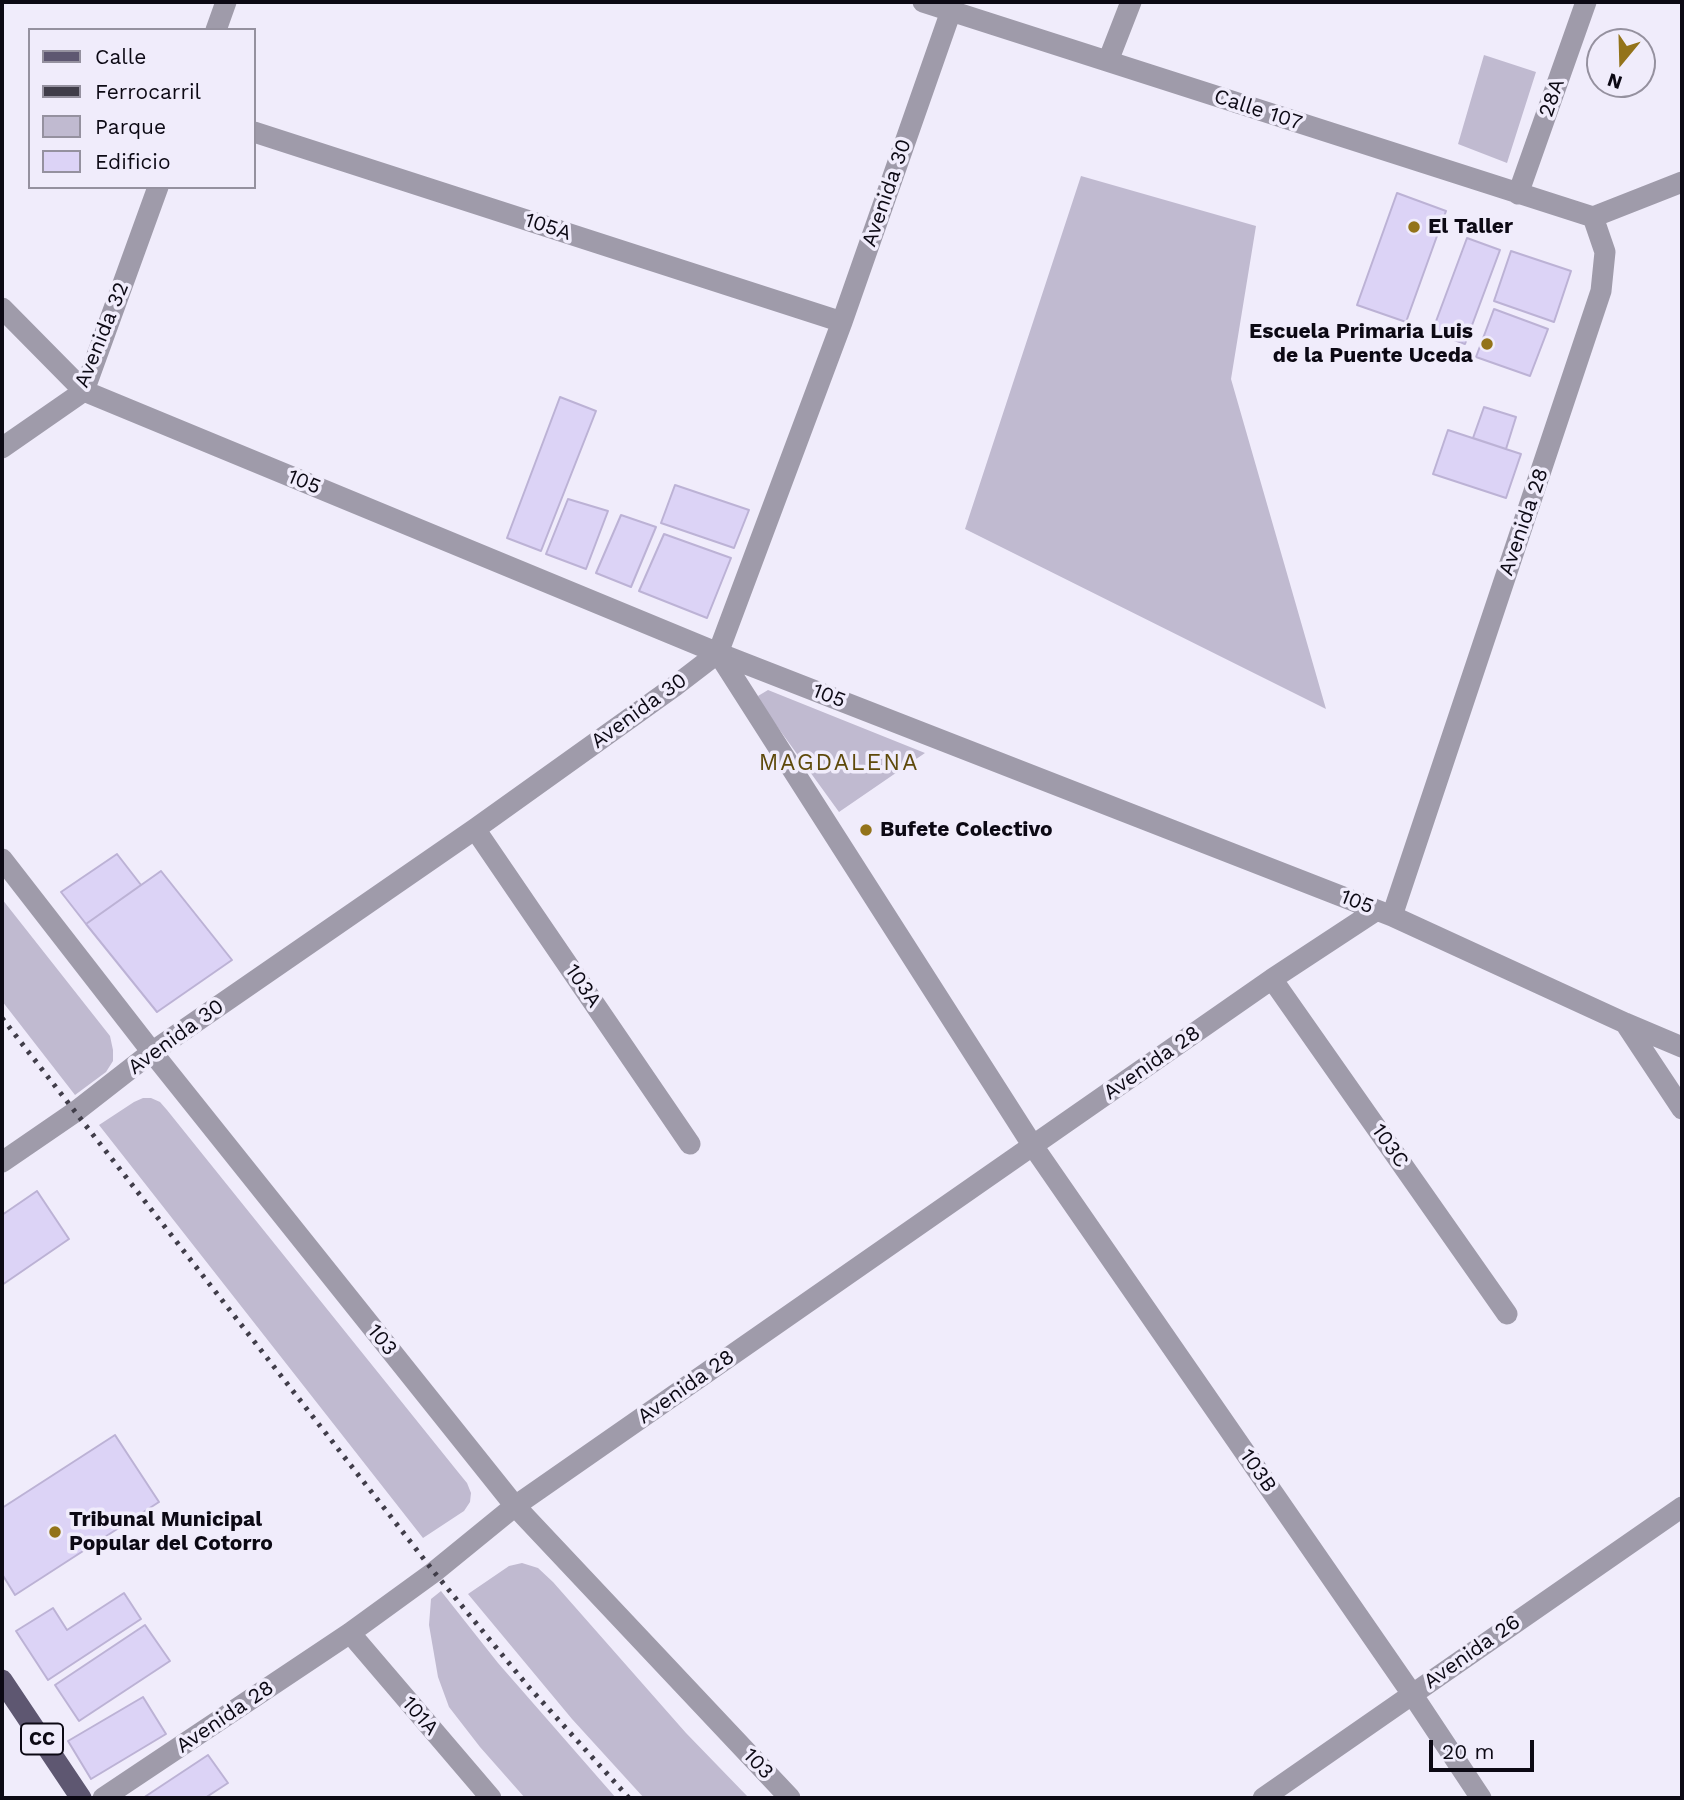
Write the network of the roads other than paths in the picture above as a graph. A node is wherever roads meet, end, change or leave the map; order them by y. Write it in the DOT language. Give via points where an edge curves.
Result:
graph roads {
  1 [pos="226,2"];
  2 [pos="923,2"];
  3 [pos="1130,2"];
  4 [pos="1586,2"];
  5 [pos="951,11"];
  6 [pos="217,28"];
  7 [pos="1108,61"];
  8 [pos="256,133"];
  9 [pos="1682,182"];
  10 [pos="157,189"];
  11 [pos="1518,194"];
  12 [pos="1593,218"];
  13 [pos="2,307"];
  14 [pos="842,322"];
  15 [pos="84,391"];
  16 [pos="2,449"];
  17 [pos="718,653"];
  18 [pos="475,829"];
  19 [pos="2,859"];
  20 [pos="1384,913"];
  21 [pos="1272,979"];
  22 [pos="1625,1023"];
  23 [pos="1682,1047"];
  24 [pos="152,1052"];
  25 [pos="1682,1109"];
  26 [pos="690,1144"];
  27 [pos="1033,1146"];
  28 [pos="2,1162"];
  29 [pos="1507,1314"];
  30 [pos="515,1506"];
  31 [pos="1682,1507"];
  32 [pos="350,1633"];
  33 [pos="2,1680"];
  34 [pos="1412,1694"];
  35 [pos="82,1798"];
  36 [pos="103,1798"];
  37 [pos="491,1798"];
  38 [pos="790,1798"];
  39 [pos="1263,1798"];
  40 [pos="1481,1798"];
  1 -- 6 [label="street"];
  2 -- 5 [label="street, Calle 107"];
  3 -- 7 [label="street"];
  4 -- 11 [label="street, 28A"];
  5 -- 7 [label="street, Calle 107"];
  5 -- 14 [label="street, Avenida 30"];
  7 -- 11 [label="street, Calle 107"];
  8 -- 14 [label="street, 105A"];
  9 -- 12 [label="street"];
  10 -- 15 [label="street, Avenida 32"];
  11 -- 12 [label="street, Calle 107"];
  12 -- 20 [label="street, Avenida 28" via="1605,252 1601,291"];
  13 -- 15 [label="street, 105"];
  14 -- 17 [label="street, Avenida 30"];
  15 -- 16 [label="street, Avenida 32"];
  15 -- 17 [label="street, 105"];
  17 -- 18 [label="street, Avenida 30"];
  17 -- 20 [label="street, 105"];
  17 -- 27 [label="street, 103B"];
  18 -- 24 [label="street, Avenida 30"];
  18 -- 26 [label="street, 103A"];
  19 -- 24 [label="street, 103"];
  20 -- 21 [label="street, Avenida 28"];
  20 -- 22 [label="street, 105"];
  21 -- 27 [label="street, Avenida 28"];
  21 -- 29 [label="street, 103C"];
  22 -- 23 [label="street, 105"];
  22 -- 25 [label="street"];
  24 -- 28 [label="street, Avenida 30"];
  24 -- 30 [label="street, 103"];
  27 -- 30 [label="street, Avenida 28"];
  27 -- 34 [label="street, 103B"];
  30 -- 32 [label="street, Avenida 28"];
  30 -- 38 [label="street, 103"];
  31 -- 34 [label="street, Avenida 26"];
  32 -- 36 [label="street, Avenida 28"];
  32 -- 37 [label="street, 101A"];
  33 -- 35 [label="main road, CC"];
  34 -- 39 [label="street, Avenida 26"];
  34 -- 40 [label="street, 103B"];
}
